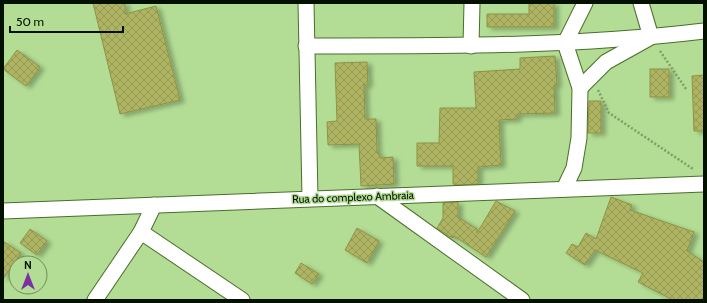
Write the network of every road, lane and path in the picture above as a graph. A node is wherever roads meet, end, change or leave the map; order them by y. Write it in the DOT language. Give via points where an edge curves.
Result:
graph roads {
  1 [pos="306,3"];
  2 [pos="472,3"];
  3 [pos="585,3"];
  4 [pos="641,3"];
  5 [pos="704,31"];
  6 [pos="651,37"];
  7 [pos="565,43"];
  8 [pos="306,46"];
  9 [pos="472,46"];
  10 [pos="592,76"];
  11 [pos="580,88"];
  12 [pos="686,89"];
  13 [pos="701,178"];
  14 [pos="564,189"];
  15 [pos="377,196"];
  16 [pos="310,198"];
  17 [pos="154,205"];
  18 [pos="3,211"];
  19 [pos="141,232"];
  20 [pos="95,300"];
  21 [pos="242,300"];
  22 [pos="522,300"];
  1 -- 8 [label="street"];
  2 -- 9 [label="street"];
  3 -- 7 [label="street"];
  4 -- 6 [label="street"];
  5 -- 6 [label="street"];
  6 -- 7 [label="street"];
  6 -- 10 [label="street" via="606,62"];
  6 -- 12 [label="path"];
  7 -- 9 [label="street"];
  7 -- 11 [label="street"];
  8 -- 9 [label="street"];
  8 -- 16 [label="street"];
  10 -- 11 [label="street"];
  10 -- 13 [label="path" via="610,113"];
  11 -- 14 [label="street" via="579,138 574,168"];
  13 -- 14 [label="street, Rua do complexo Ambraia"];
  14 -- 15 [label="street, Rua do complexo Ambraia"];
  15 -- 16 [label="street, Rua do complexo Ambraia"];
  15 -- 22 [label="street"];
  16 -- 17 [label="street, Rua do complexo Ambraia"];
  17 -- 18 [label="street, Rua do complexo Ambraia"];
  17 -- 19 [label="street"];
  19 -- 20 [label="street"];
  19 -- 21 [label="street"];
}
